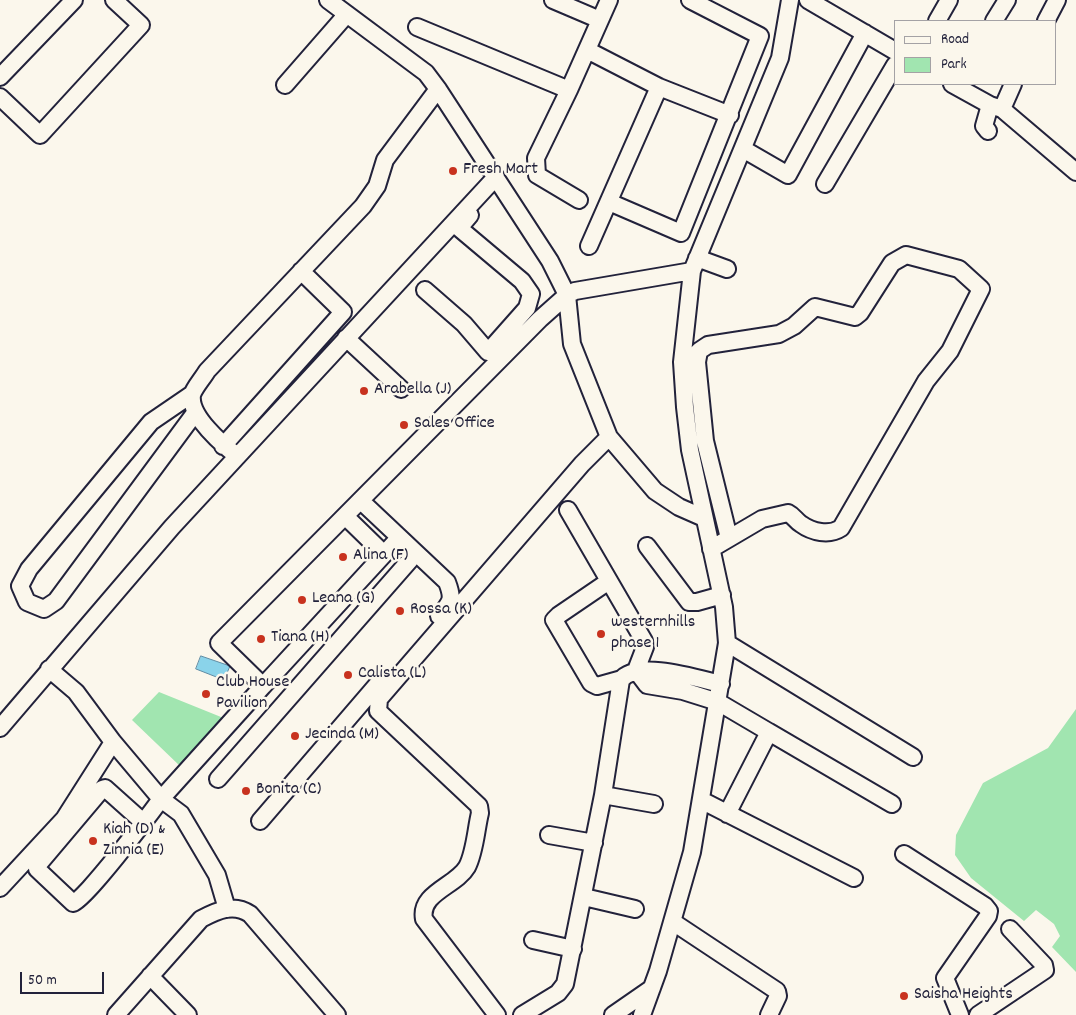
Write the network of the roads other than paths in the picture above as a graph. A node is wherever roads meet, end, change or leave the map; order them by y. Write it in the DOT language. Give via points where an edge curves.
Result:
graph roads {
  1 [pos="64,0"];
  2 [pos="74,0"];
  3 [pos="114,0"];
  4 [pos="328,0"];
  5 [pos="553,0"];
  6 [pos="609,0"];
  7 [pos="690,0"];
  8 [pos="790,0"];
  9 [pos="808,0"];
  10 [pos="949,0"];
  11 [pos="1007,0"];
  12 [pos="1056,0"];
  13 [pos="347,14"];
  14 [pos="600,20"];
  15 [pos="938,20"];
  16 [pos="995,20"];
  17 [pos="1046,20"];
  18 [pos="417,27"];
  19 [pos="865,33"];
  20 [pos="894,49"];
  21 [pos="587,50"];
  22 [pos="0,63"];
  23 [pos="894,67"];
  24 [pos="0,77"];
  25 [pos="285,85"];
  26 [pos="957,85"];
  27 [pos="1012,85"];
  28 [pos="659,87"];
  29 [pos="438,89"];
  30 [pos="569,90"];
  31 [pos="0,97"];
  32 [pos="997,107"];
  33 [pos="730,114"];
  34 [pos="988,131"];
  35 [pos="743,149"];
  36 [pos="1076,172"];
  37 [pos="498,179"];
  38 [pos="825,184"];
  39 [pos="579,200"];
  40 [pos="609,202"];
  41 [pos="589,246"];
  42 [pos="694,264"];
  43 [pos="728,269"];
  44 [pos="301,270"];
  45 [pos="425,290"];
  46 [pos="567,295"];
  47 [pos="346,338"];
  48 [pos="401,389"];
  49 [pos="192,394"];
  50 [pos="195,413"];
  51 [pos="609,437"];
  52 [pos="224,446"];
  53 [pos="237,456"];
  54 [pos="361,501"];
  55 [pos="568,510"];
  56 [pos="346,517"];
  57 [pos="704,518"];
  58 [pos="729,538"];
  59 [pos="392,546"];
  60 [pos="647,546"];
  61 [pos="711,549"];
  62 [pos="410,560"];
  63 [pos="609,581"];
  64 [pos="452,595"];
  65 [pos="722,595"];
  66 [pos="726,643"];
  67 [pos="49,669"];
  68 [pos="632,675"];
  69 [pos="721,684"];
  70 [pos="263,686"];
  71 [pos="718,702"];
  72 [pos="0,728"];
  73 [pos="769,732"];
  74 [pos="113,742"];
  75 [pos="913,757"];
  76 [pos="218,779"];
  77 [pos="604,795"];
  78 [pos="161,799"];
  79 [pos="701,800"];
  80 [pos="654,804"];
  81 [pos="892,804"];
  82 [pos="728,814"];
  83 [pos="260,821"];
  84 [pos="143,822"];
  85 [pos="549,835"];
  86 [pos="594,843"];
  87 [pos="904,854"];
  88 [pos="854,878"];
  89 [pos="0,888"];
  90 [pos="584,897"];
  91 [pos="227,909"];
  92 [pos="635,909"];
  93 [pos="673,922"];
  94 [pos="1010,929"];
  95 [pos="532,940"];
  96 [pos="573,949"];
  97 [pos="150,976"];
  98 [pos="652,988"];
  99 [pos="116,1015"];
  100 [pos="188,1015"];
  101 [pos="337,1015"];
  102 [pos="497,1015"];
  103 [pos="522,1015"];
  104 [pos="613,1015"];
  105 [pos="642,1015"];
  106 [pos="769,1015"];
  107 [pos="960,1015"];
  108 [pos="978,1015"];
  1 -- 22 [label="street"];
  2 -- 24 [label="street"];
  3 -- 31 [label="street" via="140,25 40,135"];
  4 -- 13 [label="street"];
  5 -- 14 [label="street"];
  6 -- 14 [label="street"];
  7 -- 33 [label="street" via="760,36"];
  8 -- 35 [label="street" via="780,58"];
  9 -- 19 [label="street"];
  10 -- 15 [label="street"];
  11 -- 16 [label="street"];
  12 -- 17 [label="street"];
  13 -- 25 [label="street"];
  13 -- 29 [label="street" via="426,73"];
  14 -- 21 [label="street"];
  18 -- 30 [label="street"];
  19 -- 20 [label="street"];
  19 -- 35 [label="street" via="788,174"];
  21 -- 28 [label="street"];
  21 -- 30 [label="street"];
  23 -- 38 [label="street"];
  26 -- 32 [label="street"];
  27 -- 32 [label="street"];
  28 -- 33 [label="street"];
  28 -- 40 [label="street"];
  29 -- 37 [label="street"];
  29 -- 44 [label="street" via="385,160 377,186 363,206"];
  30 -- 39 [label="street" via="536,158 535,167 537,175"];
  32 -- 34 [label="street" via="984,126"];
  32 -- 36 [label="street"];
  33 -- 40 [label="street" via="681,233"];
  35 -- 42 [label="street"];
  37 -- 45 [label="street" via="459,228 522,281 531,294 527,308 488,352 464,324"];
  37 -- 46 [label="street" via="550,260"];
  37 -- 47 [label="street"];
  40 -- 41 [label="street"];
  42 -- 43 [label="street"];
  42 -- 46 [label="street"];
  42 -- 57 [label="street" via="682,362 690,450"];
  44 -- 49 [label="street" via="207,371"];
  44 -- 52 [label="street" via="343,312"];
  46 -- 51 [label="street" via="572,344"];
  46 -- 54 [label="street"];
  47 -- 48 [label="street"];
  47 -- 53 [label="street"];
  49 -- 50 [label="street"];
  49 -- 50 [label="street" via="151,422 29,569 20,586 27,602 44,609 56,600"];
  50 -- 52 [label="street"];
  51 -- 57 [label="street" via="655,492 679,508"];
  51 -- 102 [label="street" via="582,464 377,704 378,711 479,806 467,866 432,897 424,906 423,913 424,919"];
  52 -- 53 [label="street"];
  53 -- 67 [label="street"];
  54 -- 56 [label="street"];
  54 -- 59 [label="street"];
  55 -- 63 [label="street"];
  56 -- 59 [label="street"];
  56 -- 70 [label="street" via="219,643"];
  57 -- 61 [label="street"];
  58 -- 58 [label="street" via="705,441 697,362 699,351 708,345 779,334 794,326 815,307 855,317 892,263 906,255 959,269 981,289 950,351 926,381 841,528 815,532 788,513 762,519"];
  58 -- 61 [label="street"];
  59 -- 62 [label="street"];
  59 -- 64 [label="street" via="447,582"];
  59 -- 70 [label="street"];
  60 -- 65 [label="street" via="689,602"];
  61 -- 65 [label="street"];
  62 -- 64 [label="street" via="440,589"];
  62 -- 76 [label="street"];
  63 -- 68 [label="street" via="644,641 645,647"];
  63 -- 68 [label="street" via="554,620 591,682 597,686"];
  64 -- 83 [label="street" via="450,603"];
  65 -- 66 [label="street"];
  66 -- 69 [label="street"];
  66 -- 75 [label="street"];
  67 -- 72 [label="street"];
  67 -- 74 [label="street" via="76,692"];
  68 -- 69 [label="street" via="652,669"];
  68 -- 71 [label="street" via="647,685"];
  68 -- 77 [label="street"];
  69 -- 71 [label="street"];
  70 -- 78 [label="street"];
  71 -- 73 [label="street"];
  71 -- 79 [label="street"];
  73 -- 81 [label="street"];
  73 -- 82 [label="street"];
  74 -- 78 [label="street"];
  74 -- 89 [label="street" via="64,819"];
  77 -- 80 [label="street"];
  77 -- 86 [label="street"];
  78 -- 84 [label="street"];
  78 -- 91 [label="street" via="180,814 196,838 217,875"];
  79 -- 82 [label="street"];
  79 -- 93 [label="street" via="692,852"];
  82 -- 88 [label="street"];
  84 -- 84 [label="street" via="105,788 102,789 37,869 76,903"];
  85 -- 86 [label="street"];
  86 -- 90 [label="street"];
  87 -- 107 [label="street" via="989,911 945,978"];
  90 -- 92 [label="street"];
  90 -- 96 [label="street"];
  91 -- 97 [label="street" via="215,911 202,919"];
  91 -- 101 [label="street" via="243,909 250,914"];
  93 -- 98 [label="street"];
  93 -- 106 [label="street" via="777,991 778,996"];
  94 -- 108 [label="street" via="1045,970"];
  95 -- 96 [label="street"];
  96 -- 103 [label="street" via="562,989"];
  97 -- 99 [label="street"];
  97 -- 100 [label="street"];
  98 -- 104 [label="street"];
  98 -- 105 [label="street"];
}
